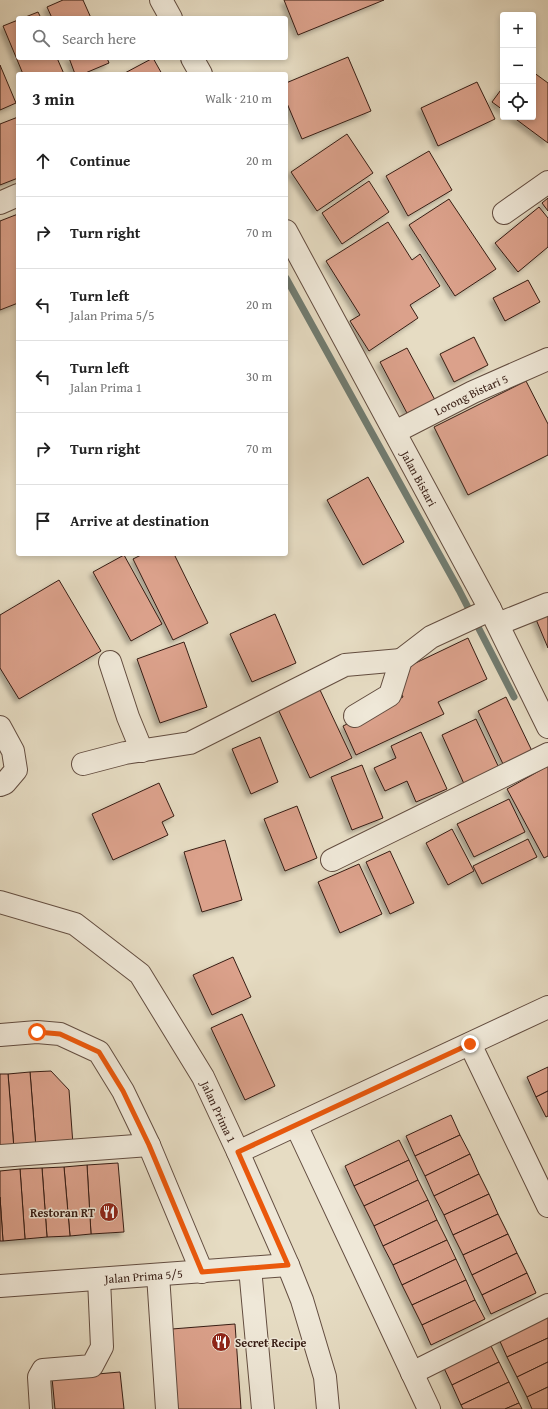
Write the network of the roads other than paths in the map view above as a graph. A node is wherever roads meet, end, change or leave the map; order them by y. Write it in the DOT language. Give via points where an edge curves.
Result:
graph roads {
  1 [pos="161,0"];
  2 [pos="170,16"];
  3 [pos="193,60"];
  4 [pos="200,72"];
  5 [pos="548,182"];
  6 [pos="16,196"];
  7 [pos="0,203"];
  8 [pos="504,213"];
  9 [pos="288,235"];
  10 [pos="548,359"];
  11 [pos="395,432"];
  12 [pos="548,604"];
  13 [pos="490,615"];
  14 [pos="401,660"];
  15 [pos="110,662"];
  16 [pos="355,716"];
  17 [pos="0,726"];
  18 [pos="548,727"];
  19 [pos="142,751"];
  20 [pos="548,754"];
  21 [pos="83,764"];
  22 [pos="0,785"];
  23 [pos="332,860"];
  24 [pos="0,902"];
  25 [pos="548,1007"];
  26 [pos="0,1035"];
  27 [pos="470,1044"];
  28 [pos="296,1125"];
  29 [pos="149,1145"];
  30 [pos="238,1152"];
  31 [pos="0,1156"];
  32 [pos="548,1206"];
  33 [pos="288,1265"];
  34 [pos="250,1268"];
  35 [pos="202,1272"];
  36 [pos="158,1275"];
  37 [pos="99,1279"];
  38 [pos="0,1286"];
  39 [pos="548,1304"];
  40 [pos="412,1373"];
  41 [pos="41,1409"];
  42 [pos="166,1409"];
  43 [pos="262,1409"];
  44 [pos="328,1409"];
  45 [pos="429,1409"];
  1 -- 2 [label="street"];
  3 -- 4 [label="street"];
  5 -- 8 [label="street"];
  6 -- 7 [label="street"];
  9 -- 11 [label="street, Jalan Bistari"];
  10 -- 11 [label="street, Lorong Bistari 5" via="473,392"];
  11 -- 13 [label="street, Jalan Bistari"];
  12 -- 13 [label="street"];
  13 -- 14 [label="street" via="461,623 431,636"];
  13 -- 18 [label="street, Jalan Bistari"];
  14 -- 16 [label="street" via="390,695"];
  14 -- 19 [label="street" via="345,665 190,743"];
  15 -- 19 [label="street"];
  17 -- 22 [label="street" via="13,751 16,770"];
  19 -- 21 [label="street"];
  20 -- 23 [label="street"];
  24 -- 30 [label="street, Jalan Prima 1" via="75,924 140,974 203,1077"];
  25 -- 27 [label="street"];
  26 -- 29 [label="street" via="37,1032 60,1034 99,1052 123,1091"];
  27 -- 28 [label="street"];
  27 -- 32 [label="street"];
  28 -- 30 [label="street"];
  28 -- 40 [label="street"];
  29 -- 31 [label="street"];
  29 -- 35 [label="street"];
  30 -- 33 [label="street, Jalan Prima 1"];
  33 -- 34 [label="street, Jalan Prima 5/5"];
  33 -- 44 [label="street, Jalan Prima 1" via="302,1300 326,1377"];
  34 -- 35 [label="street, Jalan Prima 5/5"];
  34 -- 43 [label="street"];
  35 -- 36 [label="street, Jalan Prima 5/5"];
  36 -- 37 [label="street, Jalan Prima 5/5"];
  36 -- 42 [label="street"];
  37 -- 38 [label="street, Jalan Prima 5/5"];
  37 -- 41 [label="street" via="102,1347 92,1366 43,1370 39,1377"];
  39 -- 40 [label="street"];
  40 -- 45 [label="street"];
}
